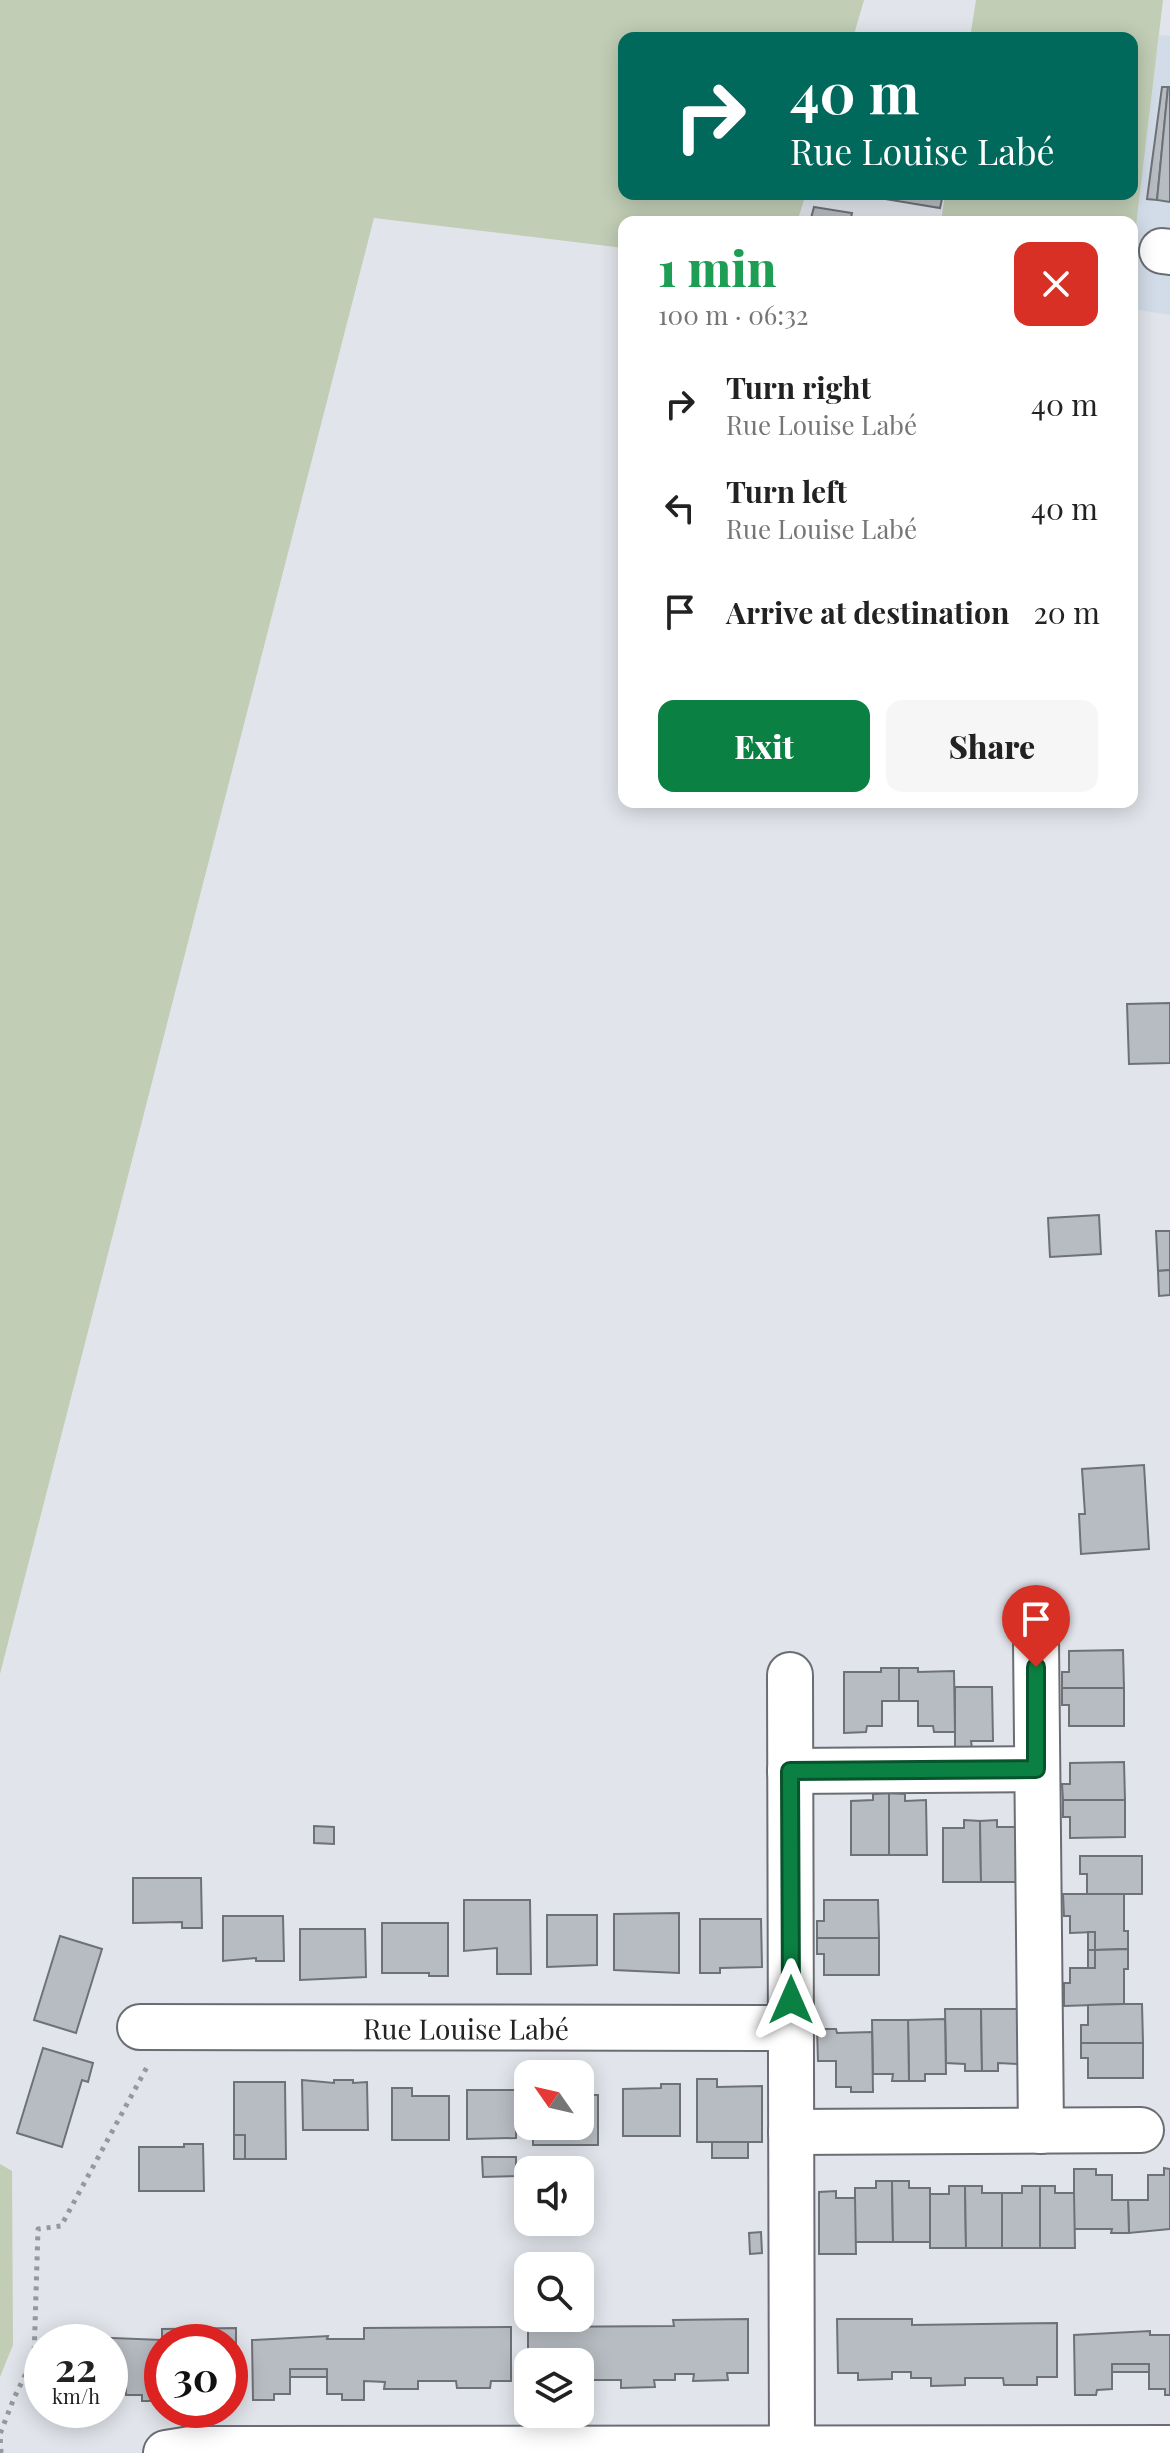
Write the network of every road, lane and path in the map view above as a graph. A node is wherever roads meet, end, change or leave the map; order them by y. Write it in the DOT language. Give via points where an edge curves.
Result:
graph roads {
  1 [pos="1036,1641"];
  2 [pos="790,1675"];
  3 [pos="1036,1769"];
  4 [pos="790,1771"];
  5 [pos="154,2027"];
  6 [pos="791,2028"];
  7 [pos="1141,2130"];
  8 [pos="1041,2131"];
  9 [pos="791,2132"];
  10 [pos="1170,2448"];
  11 [pos="792,2450"];
  12 [pos="1,2453"];
  13 [pos="166,2453"];
  1 -- 3 [label="street"];
  2 -- 4 [label="street"];
  3 -- 4 [label="street"];
  3 -- 8 [label="street"];
  4 -- 6 [label="street"];
  5 -- 6 [label="street, Rue Louise Labé"];
  5 -- 12 [label="path" via="61,2226 38,2229 34,2357 0,2434"];
  6 -- 9 [label="street"];
  7 -- 8 [label="street"];
  8 -- 9 [label="street"];
  9 -- 11 [label="street"];
  10 -- 11 [label="street"];
  11 -- 13 [label="street" via="206,2448"];
}
